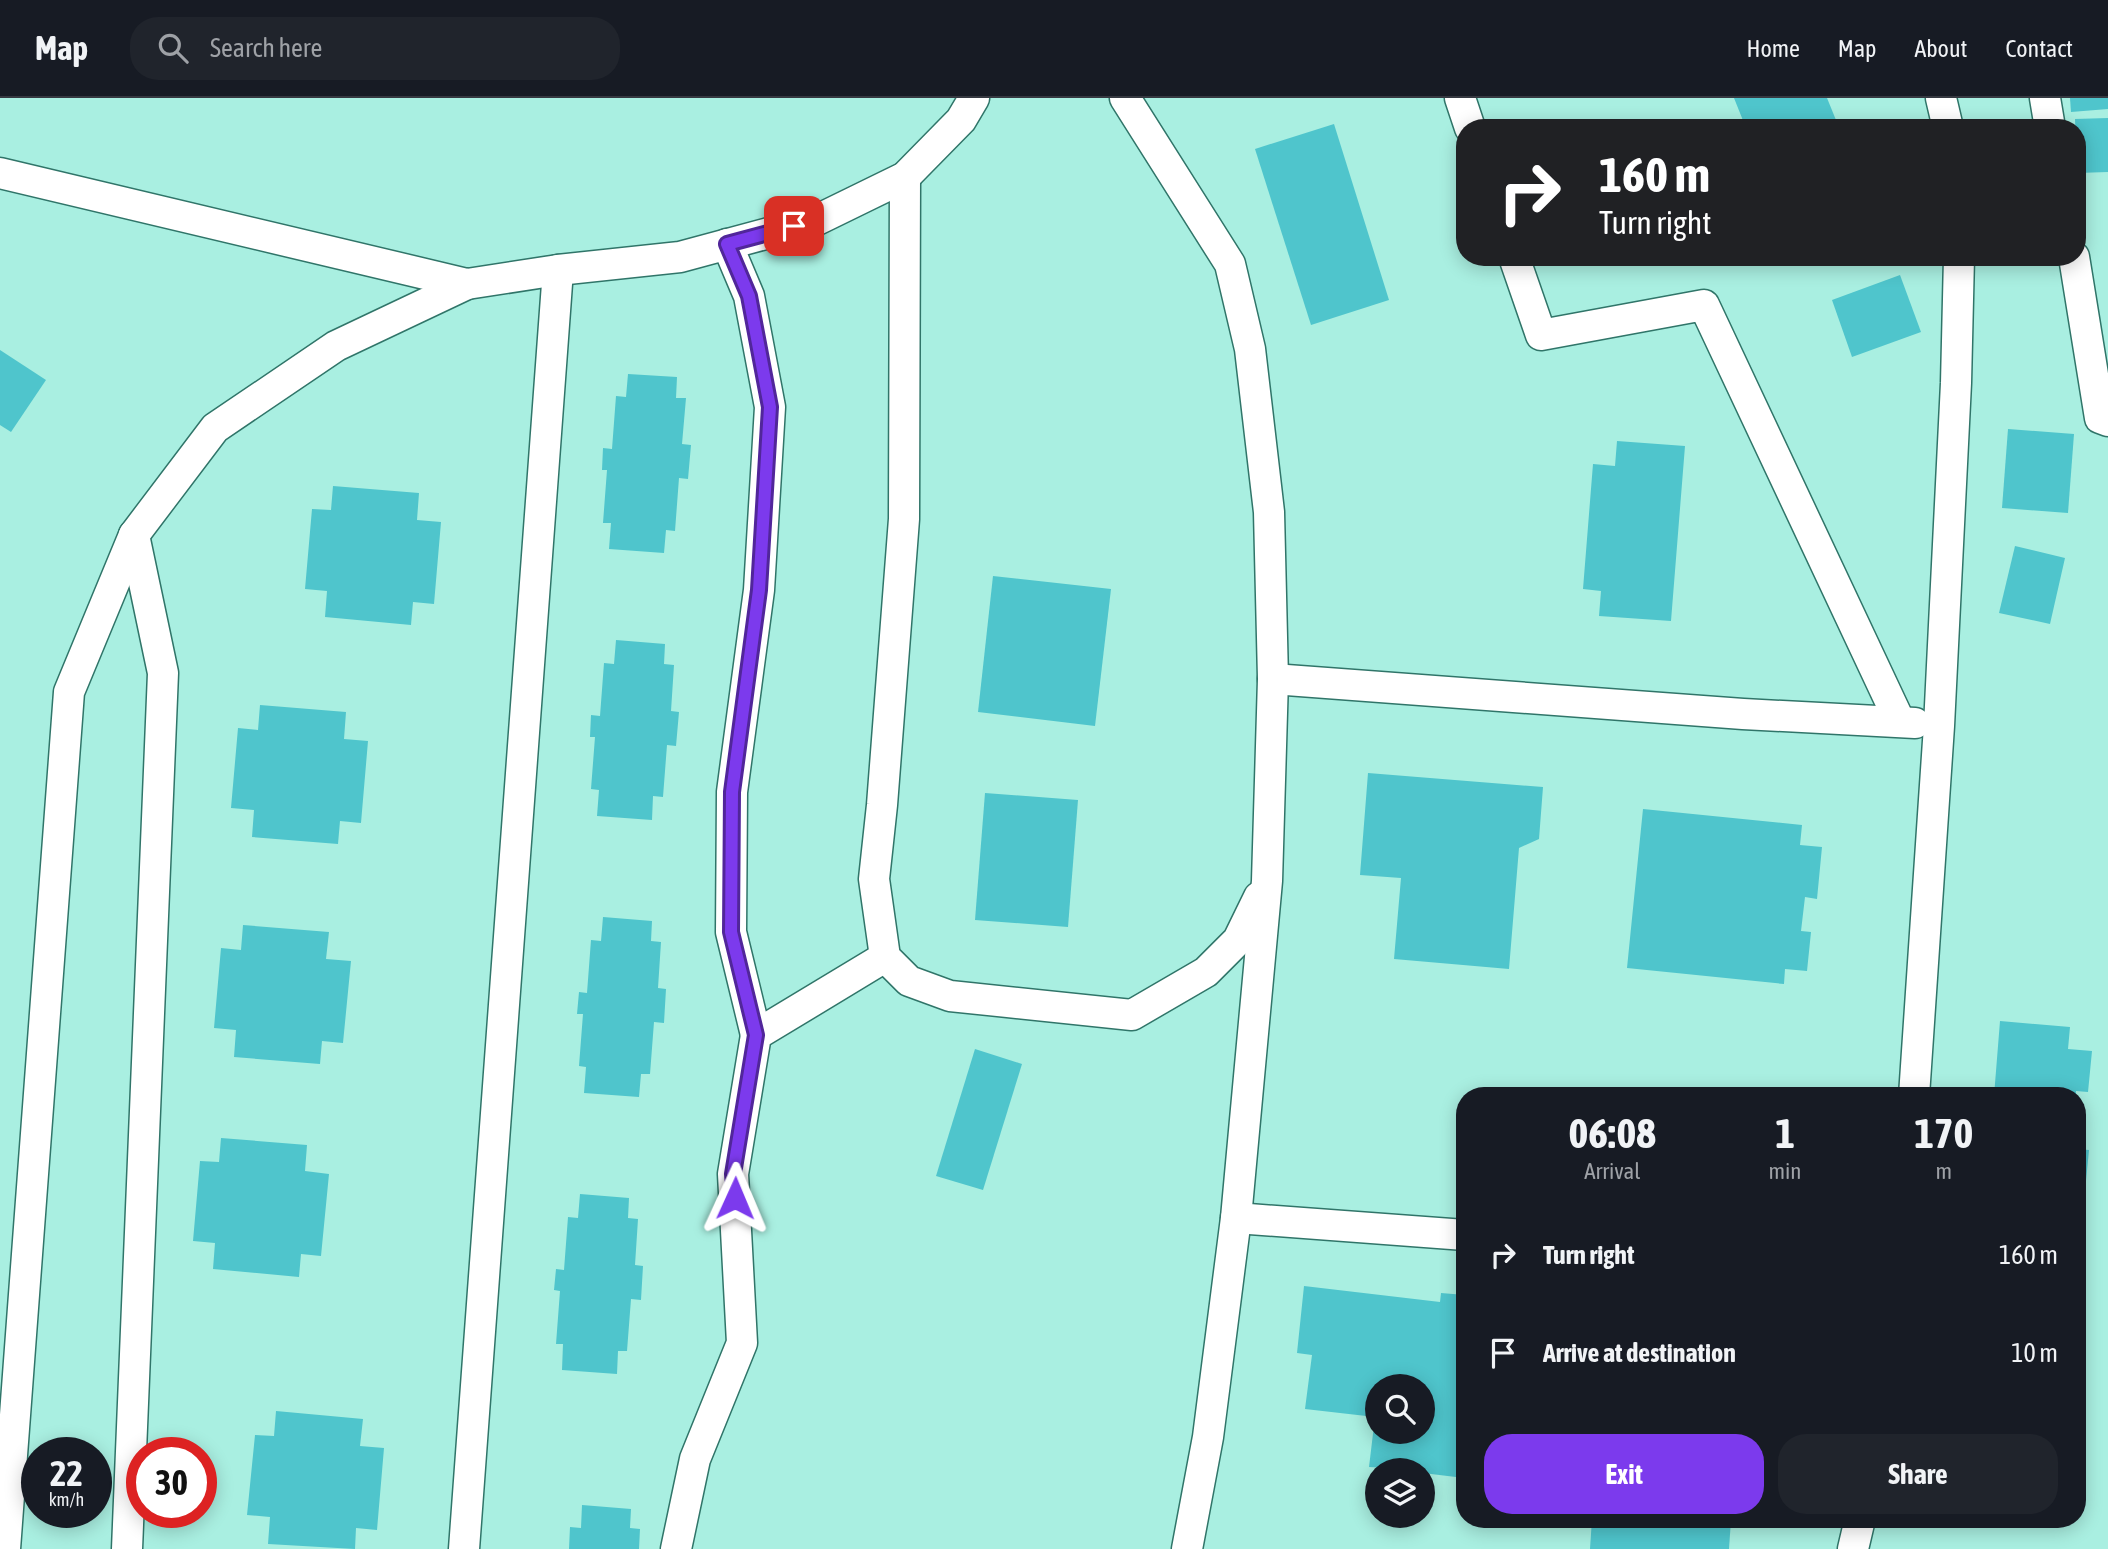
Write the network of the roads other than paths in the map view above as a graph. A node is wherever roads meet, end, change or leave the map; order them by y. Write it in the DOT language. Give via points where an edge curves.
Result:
graph roads {
  1 [pos="974,98"];
  2 [pos="1125,98"];
  3 [pos="1460,98"];
  4 [pos="1941,98"];
  5 [pos="2045,98"];
  6 [pos="1467,119"];
  7 [pos="1946,119"];
  8 [pos="2048,119"];
  9 [pos="0,173"];
  10 [pos="905,177"];
  11 [pos="727,244"];
  12 [pos="1517,266"];
  13 [pos="1959,266"];
  14 [pos="2075,266"];
  15 [pos="558,270"];
  16 [pos="467,284"];
  17 [pos="2108,421"];
  18 [pos="134,535"];
  19 [pos="1273,678"];
  20 [pos="1899,720"];
  21 [pos="1939,726"];
  22 [pos="1267,881"];
  23 [pos="885,957"];
  24 [pos="756,1035"];
  25 [pos="1915,1087"];
  26 [pos="1236,1217"];
  27 [pos="1456,1234"];
  28 [pos="1858,1528"];
  29 [pos="5,1549"];
  30 [pos="127,1549"];
  31 [pos="464,1549"];
  32 [pos="676,1549"];
  33 [pos="1187,1549"];
  34 [pos="1853,1549"];
  1 -- 10 [label="street" via="961,120"];
  2 -- 19 [label="street" via="1230,264 1250,349 1269,512"];
  3 -- 6 [label="street"];
  4 -- 7 [label="street"];
  5 -- 8 [label="street"];
  9 -- 16 [label="street"];
  10 -- 11 [label="street" via="817,220"];
  10 -- 23 [label="street" via="904,519 874,879"];
  11 -- 15 [label="street" via="680,257"];
  11 -- 24 [label="street" via="749,296 770,407 759,590 732,792 731,932"];
  12 -- 20 [label="street" via="1541,335 1704,306"];
  13 -- 21 [label="street"];
  14 -- 17 [label="street" via="2100,418"];
  15 -- 16 [label="street"];
  15 -- 31 [label="street"];
  16 -- 18 [label="street" via="336,346 215,428"];
  18 -- 29 [label="street" via="69,692"];
  18 -- 30 [label="street" via="163,673"];
  19 -- 20 [label="street" via="1743,715"];
  19 -- 22 [label="street"];
  20 -- 21 [label="street"];
  21 -- 25 [label="street"];
  22 -- 23 [label="street" via="1238,940 1206,972 1132,1015 950,996 909,981"];
  22 -- 26 [label="street"];
  23 -- 24 [label="street"];
  24 -- 32 [label="street" via="733,1174 742,1343 695,1459"];
  26 -- 27 [label="street"];
  26 -- 33 [label="street" via="1208,1437"];
  28 -- 34 [label="street"];
}
